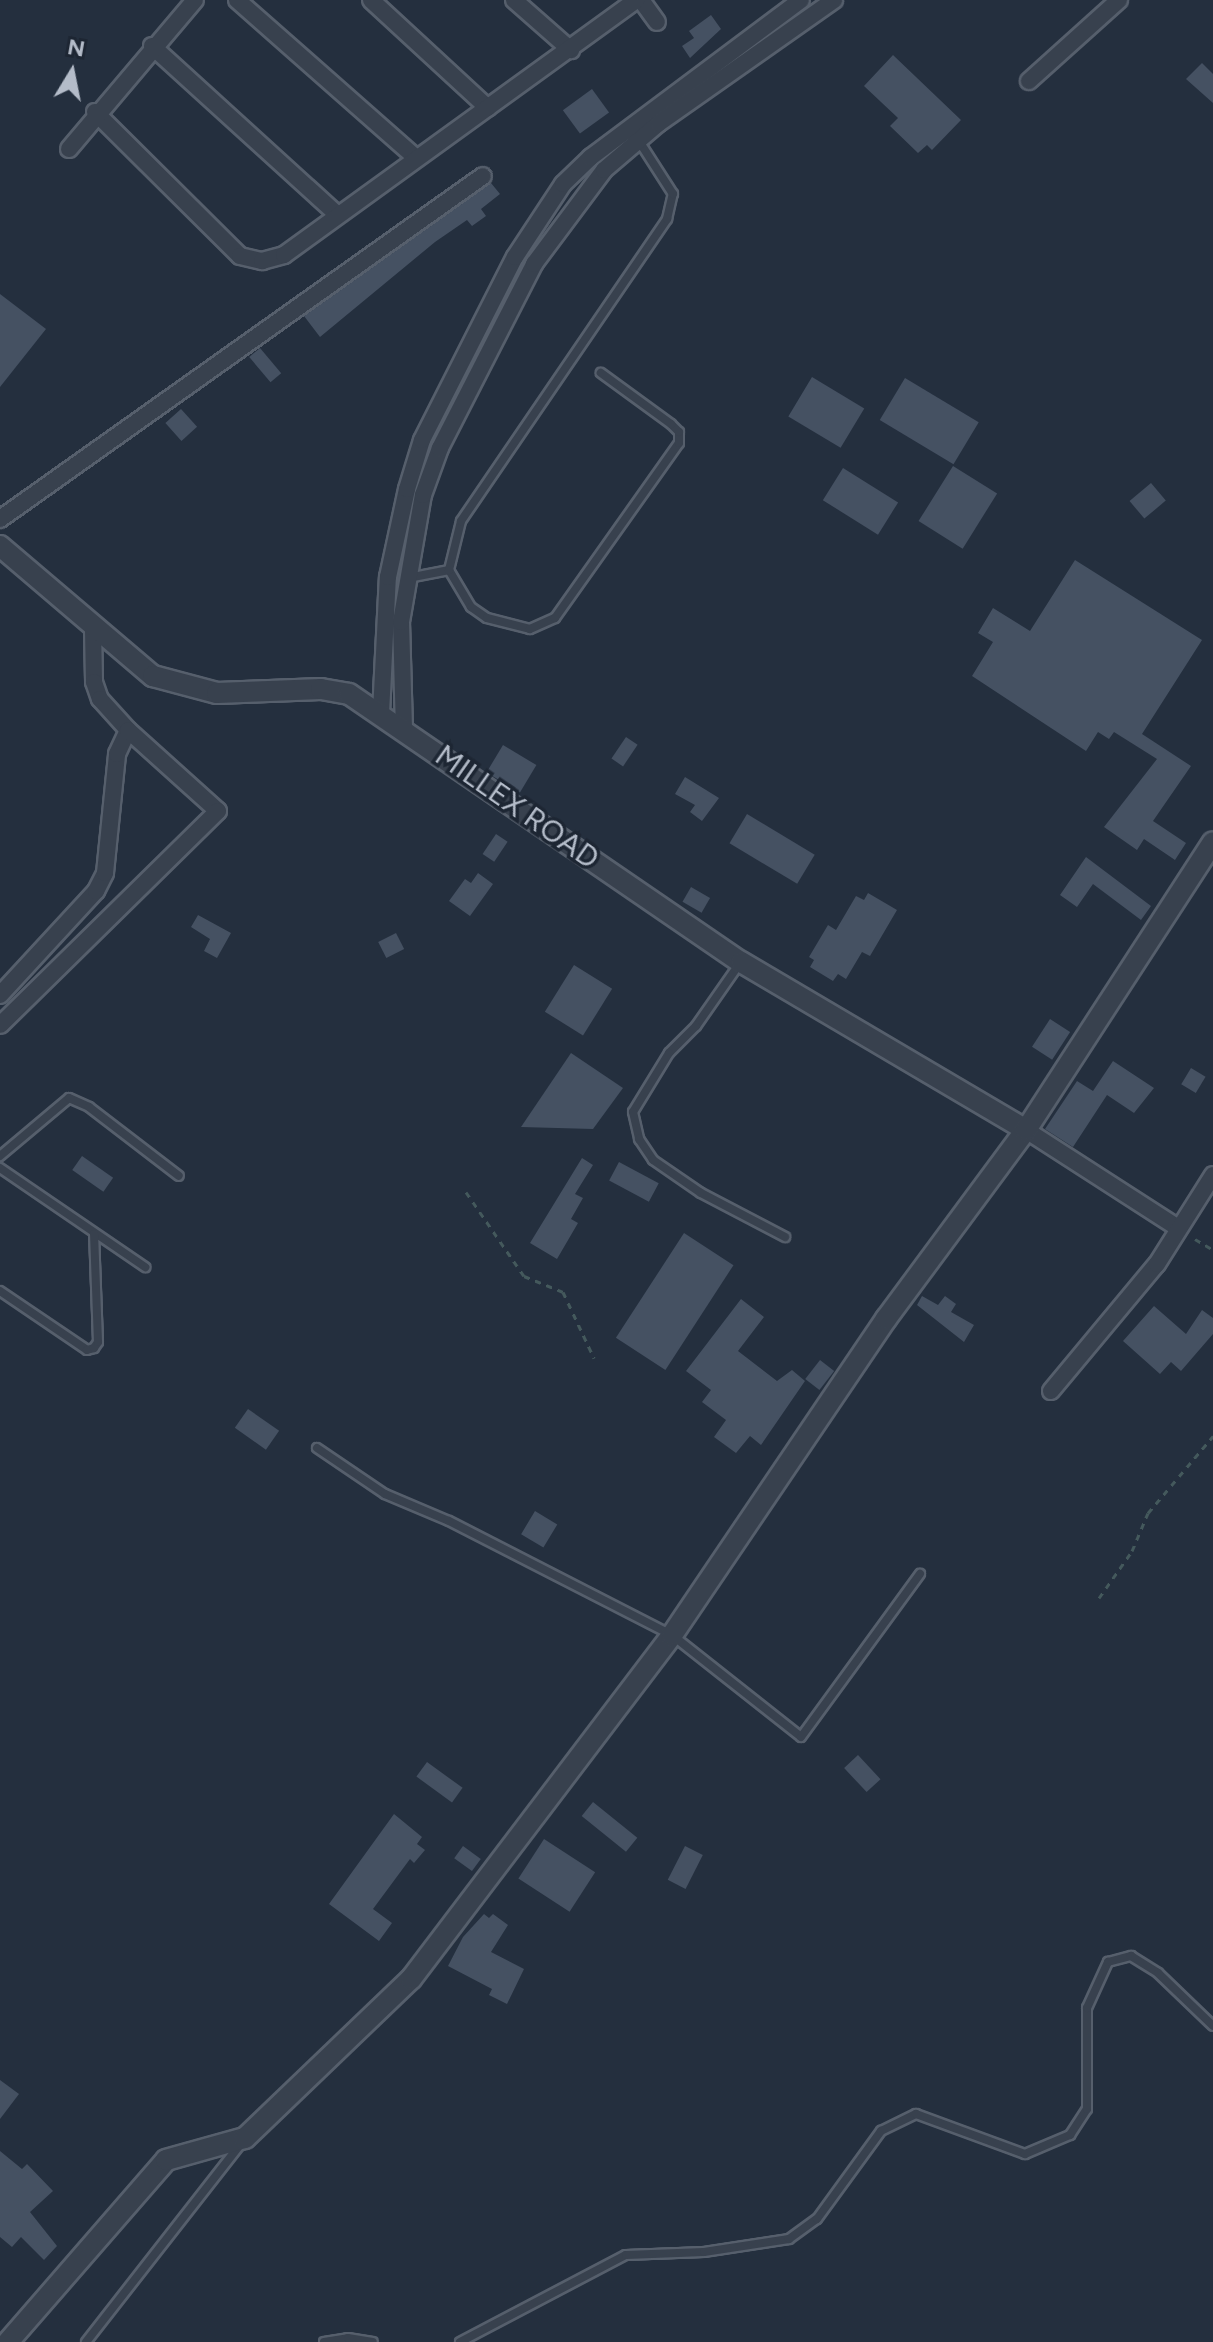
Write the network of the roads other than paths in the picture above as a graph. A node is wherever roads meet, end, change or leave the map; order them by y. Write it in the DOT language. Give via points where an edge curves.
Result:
graph roads {
  1 [pos="195,0"];
  2 [pos="237,0"];
  3 [pos="371,0"];
  4 [pos="514,0"];
  5 [pos="638,0"];
  6 [pos="801,0"];
  7 [pos="834,0"];
  8 [pos="1119,0"];
  9 [pos="657,22"];
  10 [pos="152,46"];
  11 [pos="571,50"];
  12 [pos="1029,81"];
  13 [pos="488,108"];
  14 [pos="95,112"];
  15 [pos="639,141"];
  16 [pos="69,149"];
  17 [pos="415,157"];
  18 [pos="483,176"];
  19 [pos="338,215"];
  20 [pos="601,373"];
  21 [pos="0,519"];
  22 [pos="0,546"];
  23 [pos="449,570"];
  24 [pos="408,578"];
  25 [pos="93,629"];
  26 [pos="381,713"];
  27 [pos="404,729"];
  28 [pos="128,730"];
  29 [pos="1213,842"];
  30 [pos="741,962"];
  31 [pos="0,995"];
  32 [pos="0,1025"];
  33 [pos="1026,1130"];
  34 [pos="0,1156"];
  35 [pos="0,1168"];
  36 [pos="1213,1175"];
  37 [pos="179,1176"];
  38 [pos="1178,1228"];
  39 [pos="94,1234"];
  40 [pos="785,1237"];
  41 [pos="145,1267"];
  42 [pos="0,1291"];
  43 [pos="1051,1391"];
  44 [pos="317,1448"];
  45 [pos="920,1574"];
  46 [pos="672,1635"];
  47 [pos="1213,2026"];
  48 [pos="245,2138"];
  49 [pos="8,2342"];
  50 [pos="86,2342"];
  51 [pos="324,2342"];
  52 [pos="373,2342"];
  53 [pos="460,2342"];
  1 -- 10 [label="street"];
  2 -- 17 [label="street"];
  3 -- 13 [label="street"];
  4 -- 11 [label="street"];
  5 -- 9 [label="street"];
  5 -- 11 [label="street"];
  6 -- 26 [label="street" via="591,157 563,184 515,257 422,440 407,489 388,577"];
  7 -- 15 [label="street"];
  8 -- 12 [label="street"];
  10 -- 14 [label="street"];
  10 -- 19 [label="street"];
  11 -- 13 [label="street"];
  13 -- 17 [label="street"];
  14 -- 16 [label="street"];
  14 -- 19 [label="street" via="240,256 262,261 284,255"];
  15 -- 23 [label="lane" via="673,194 667,219 461,521"];
  15 -- 24 [label="street" via="583,192 493,340 423,495"];
  17 -- 19 [label="street"];
  18 -- 21 [label="street"];
  20 -- 23 [label="lane" via="671,424 679,432 679,443 555,618 530,629 487,618 471,607"];
  22 -- 25 [label="street, MILLEX ROAD"];
  23 -- 24 [label="lane"];
  24 -- 27 [label="street" via="401,622"];
  25 -- 26 [label="street, MILLEX ROAD" via="129,660 182,687 241,695 321,689 349,694"];
  25 -- 28 [label="street" via="94,682 100,699"];
  26 -- 27 [label="street, MILLEX ROAD"];
  27 -- 30 [label="street, MILLEX ROAD"];
  28 -- 31 [label="street" via="117,754 105,873 96,891"];
  28 -- 32 [label="street" via="218,811"];
  29 -- 33 [label="street"];
  30 -- 33 [label="street, MILLEX ROAD"];
  30 -- 40 [label="lane" via="696,1026 669,1053 633,1112 639,1139 653,1160 701,1193"];
  33 -- 38 [label="street"];
  33 -- 46 [label="street" via="886,1319"];
  34 -- 37 [label="lane" via="69,1098 89,1107"];
  35 -- 39 [label="lane"];
  36 -- 38 [label="street"];
  38 -- 43 [label="street" via="1157,1264"];
  39 -- 41 [label="lane"];
  39 -- 42 [label="lane" via="94,1348 87,1350"];
  44 -- 46 [label="lane" via="385,1494"];
  45 -- 46 [label="lane" via="801,1737"];
  46 -- 48 [label="street" via="411,1979"];
  47 -- 53 [label="lane" via="1158,1973 1131,1956 1108,1962 1087,2008 1087,2109 1070,2135 1025,2154 916,2114 881,2131 817,2219 789,2239 704,2252 626,2255"];
  48 -- 49 [label="street" via="166,2160"];
  48 -- 50 [label="lane"];
  51 -- 52 [label="lane"];
}
